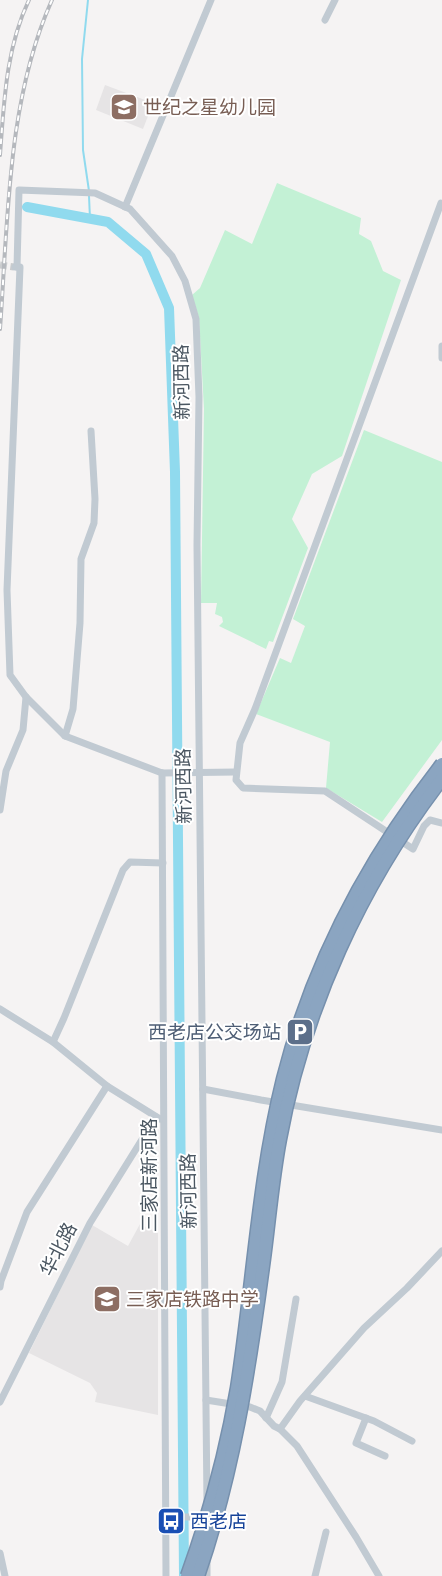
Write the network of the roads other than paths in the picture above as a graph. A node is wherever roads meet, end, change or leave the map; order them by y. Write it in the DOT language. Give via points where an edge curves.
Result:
graph roads {
  1 [pos="211,0"];
  2 [pos="335,0"];
  3 [pos="325,20"];
  4 [pos="442,203"];
  5 [pos="125,207"];
  6 [pos="442,346"];
  7 [pos="442,358"];
  8 [pos="91,431"];
  9 [pos="26,697"];
  10 [pos="65,736"];
  11 [pos="442,764"];
  12 [pos="199,772"];
  13 [pos="236,772"];
  14 [pos="162,773"];
  15 [pos="442,779"];
  16 [pos="0,810"];
  17 [pos="442,823"];
  18 [pos="164,863"];
  19 [pos="0,1009"];
  20 [pos="53,1042"];
  21 [pos="107,1086"];
  22 [pos="203,1089"];
  23 [pos="156,1117"];
  24 [pos="165,1121"];
  25 [pos="442,1130"];
  26 [pos="442,1251"];
  27 [pos="0,1287"];
  28 [pos="296,1299"];
  29 [pos="305,1396"];
  30 [pos="206,1400"];
  31 [pos="0,1402"];
  32 [pos="266,1418"];
  33 [pos="366,1418"];
  34 [pos="280,1429"];
  35 [pos="412,1441"];
  36 [pos="385,1456"];
  37 [pos="167,1517"];
  38 [pos="207,1517"];
  39 [pos="326,1532"];
  40 [pos="0,1553"];
  41 [pos="5,1576"];
  42 [pos="166,1576"];
  43 [pos="187,1576"];
  44 [pos="198,1576"];
  45 [pos="207,1576"];
  46 [pos="315,1576"];
  47 [pos="378,1576"];
  1 -- 5 [label="street"];
  2 -- 3 [label="street"];
  4 -- 13 [label="street" via="240,743"];
  5 -- 9 [label="street, 新河西路" via="95,193 19,190 16,267 20,267 7,590 10,675"];
  5 -- 12 [label="street, 新河西路" via="172,256 185,281 196,319"];
  6 -- 7 [label="street"];
  8 -- 10 [label="street" via="94,523 81,559 73,709"];
  9 -- 10 [label="street"];
  9 -- 16 [label="street" via="23,730 6,771"];
  10 -- 14 [label="street"];
  11 -- 43 [label="highway, bridge" via="398,823 334,937 293,1044 271,1137 228,1434 202,1535"];
  12 -- 13 [label="street"];
  12 -- 14 [label="street"];
  12 -- 22 [label="street, 新河西路"];
  13 -- 17 [label="street" via="236,780 244,788 325,791 413,849 430,820"];
  14 -- 18 [label="street, 三家店新河路"];
  15 -- 44 [label="highway, bridge" via="406,828 361,904 329,974 302,1048 272,1184 257,1313 237,1435"];
  18 -- 20 [label="street" via="130,862 123,870"];
  18 -- 24 [label="street, 三家店新河路"];
  19 -- 20 [label="street"];
  20 -- 21 [label="street"];
  21 -- 23 [label="street"];
  21 -- 27 [label="street" via="27,1212"];
  22 -- 25 [label="street"];
  22 -- 30 [label="street, 新河西路"];
  23 -- 24 [label="street"];
  23 -- 31 [label="street, 华北路" via="90,1223"];
  24 -- 37 [label="street, 三家店新河路"];
  26 -- 29 [label="street" via="364,1328"];
  28 -- 32 [label="street" via="282,1382"];
  29 -- 33 [label="street"];
  29 -- 34 [label="street"];
  30 -- 32 [label="street" via="250,1407"];
  30 -- 38 [label="street, 新河西路"];
  32 -- 34 [label="street"];
  33 -- 35 [label="street"];
  33 -- 36 [label="street" via="356,1444"];
  34 -- 47 [label="street" via="302,1454"];
  37 -- 38 [label="street"];
  37 -- 42 [label="street, 三家店新河路"];
  38 -- 45 [label="street, 新河西路"];
  39 -- 46 [label="street"];
  40 -- 41 [label="street"];
}
